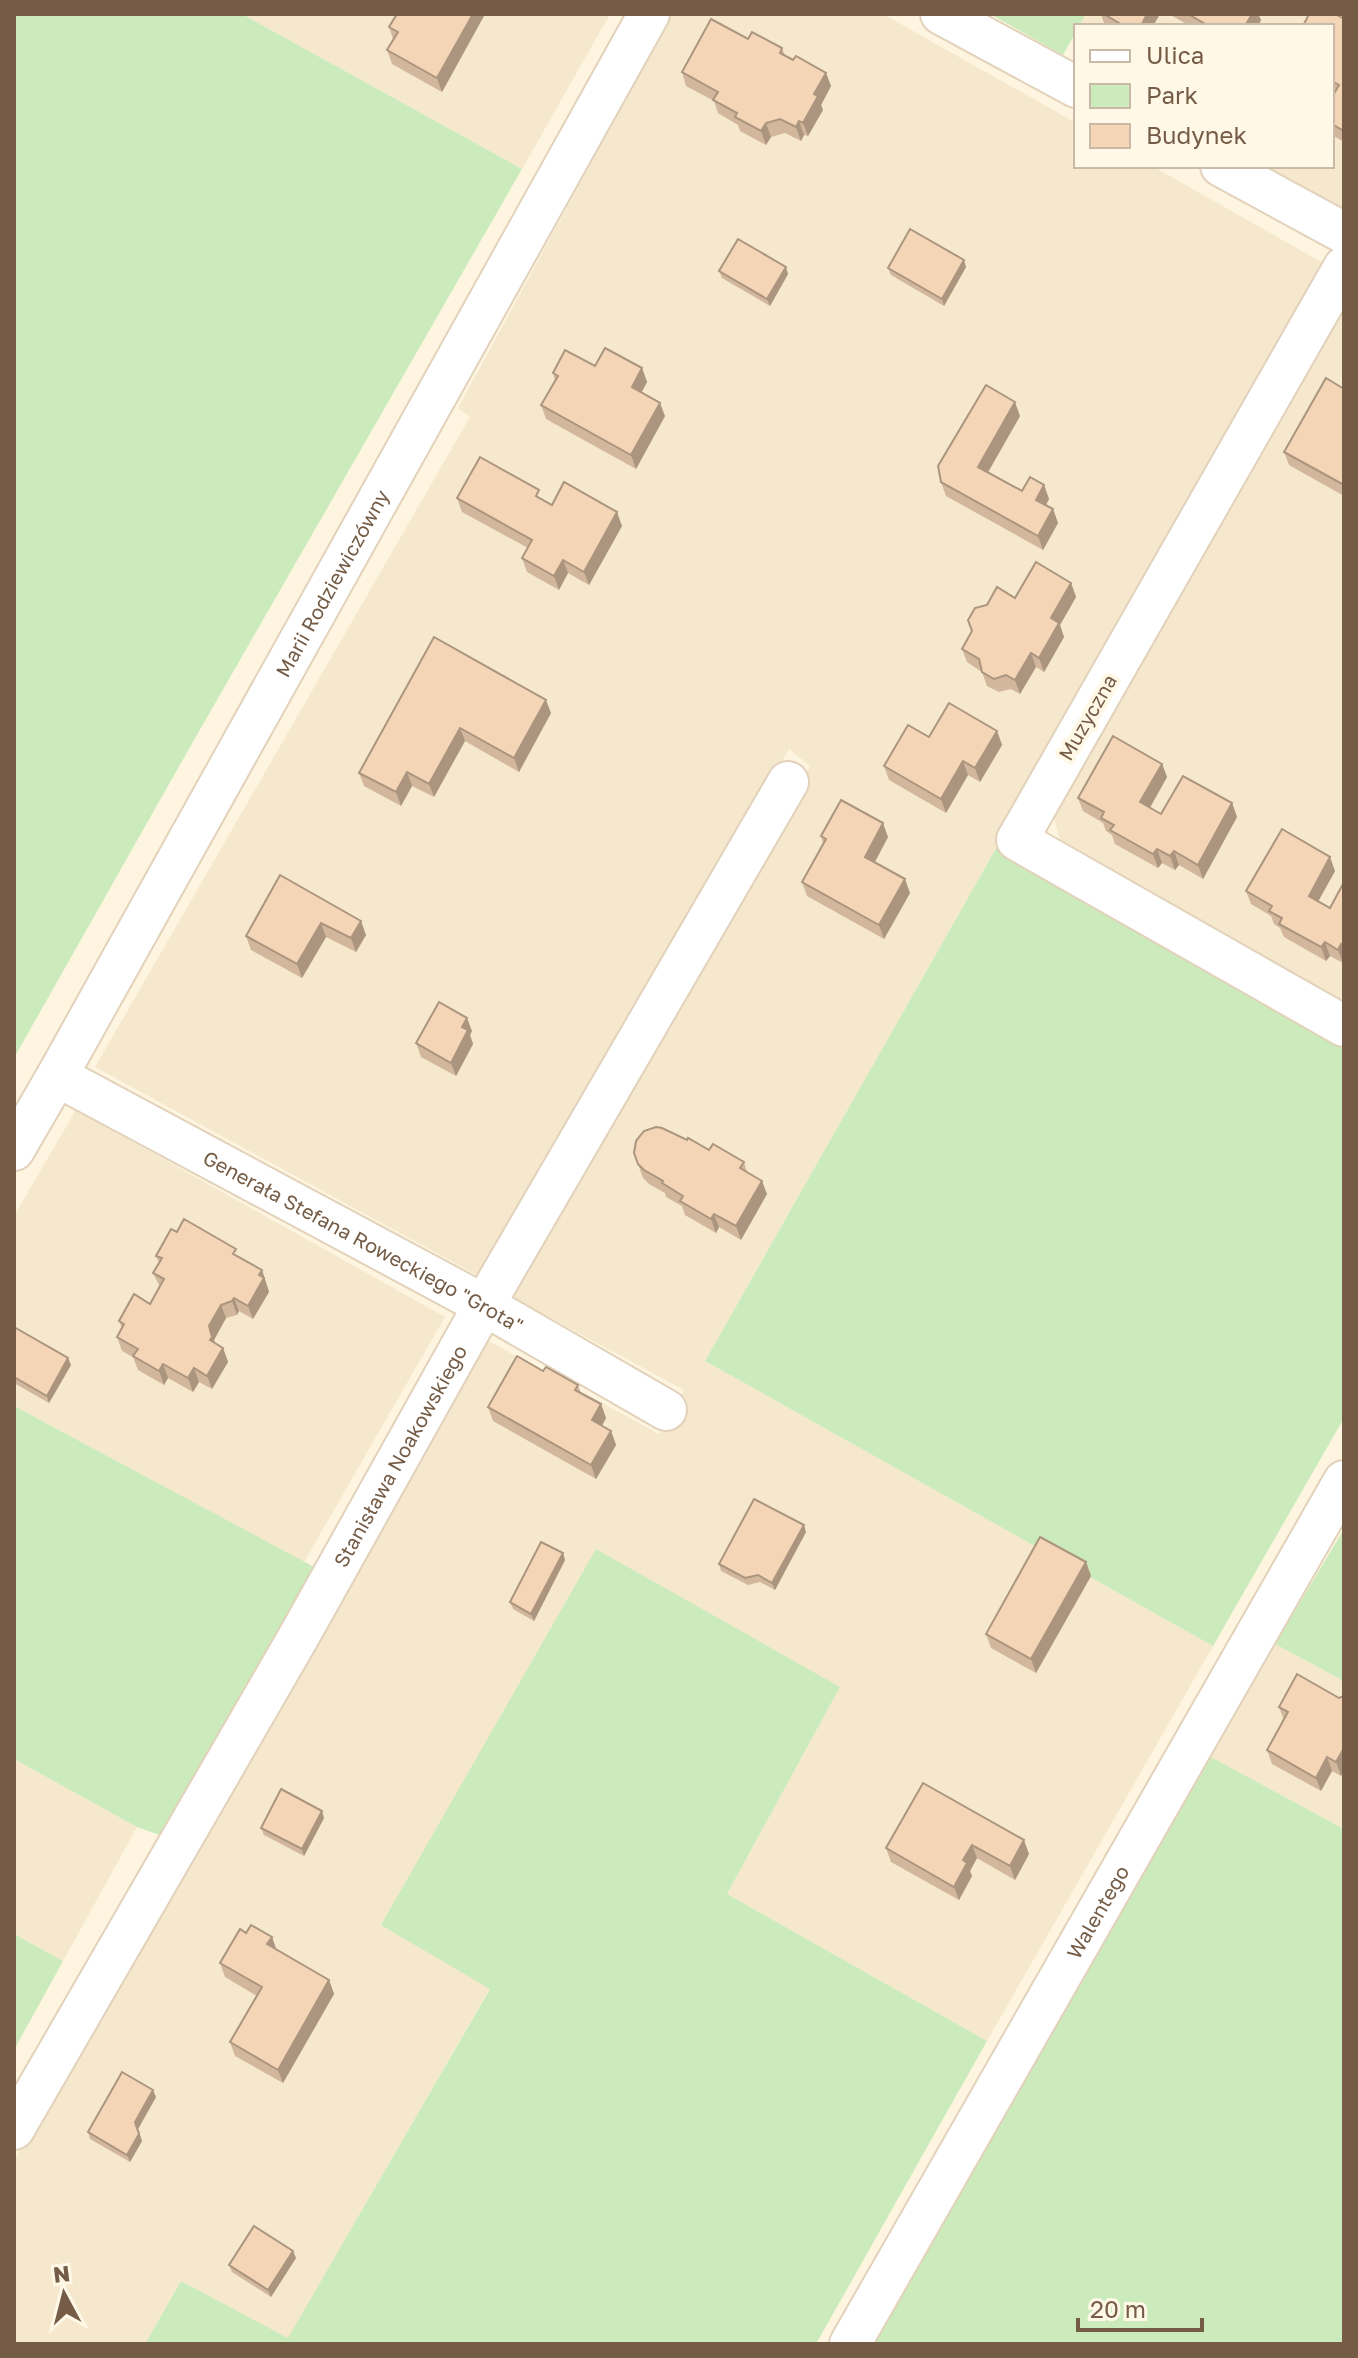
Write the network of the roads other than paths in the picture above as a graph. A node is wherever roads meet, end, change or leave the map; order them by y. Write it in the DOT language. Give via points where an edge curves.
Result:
graph roads {
  1 [pos="649,14"];
  2 [pos="941,14"];
  3 [pos="1074,86"];
  4 [pos="1225,168"];
  5 [pos="1344,233"];
  6 [pos="1344,267"];
  7 [pos="788,782"];
  8 [pos="1344,1026"];
  9 [pos="57,1076"];
  10 [pos="14,1150"];
  11 [pos="484,1305"];
  12 [pos="666,1410"];
  13 [pos="1344,1481"];
  14 [pos="14,2129"];
  15 [pos="850,2344"];
  1 -- 9 [label="street, Marii Rodziewiczówny"];
  2 -- 3 [label="street"];
  4 -- 5 [label="street"];
  6 -- 8 [label="street, Muzyczna" via="1017,840"];
  7 -- 11 [label="street, Stanisława Noakowskiego"];
  9 -- 10 [label="street, Marii Rodziewiczówny"];
  9 -- 11 [label="street, Generała Stefana Roweckiego \"Grota\""];
  11 -- 12 [label="street, Generała Stefana Roweckiego \"Grota\""];
  11 -- 14 [label="street, Stanisława Noakowskiego"];
  13 -- 15 [label="street, Walentego"];
}
